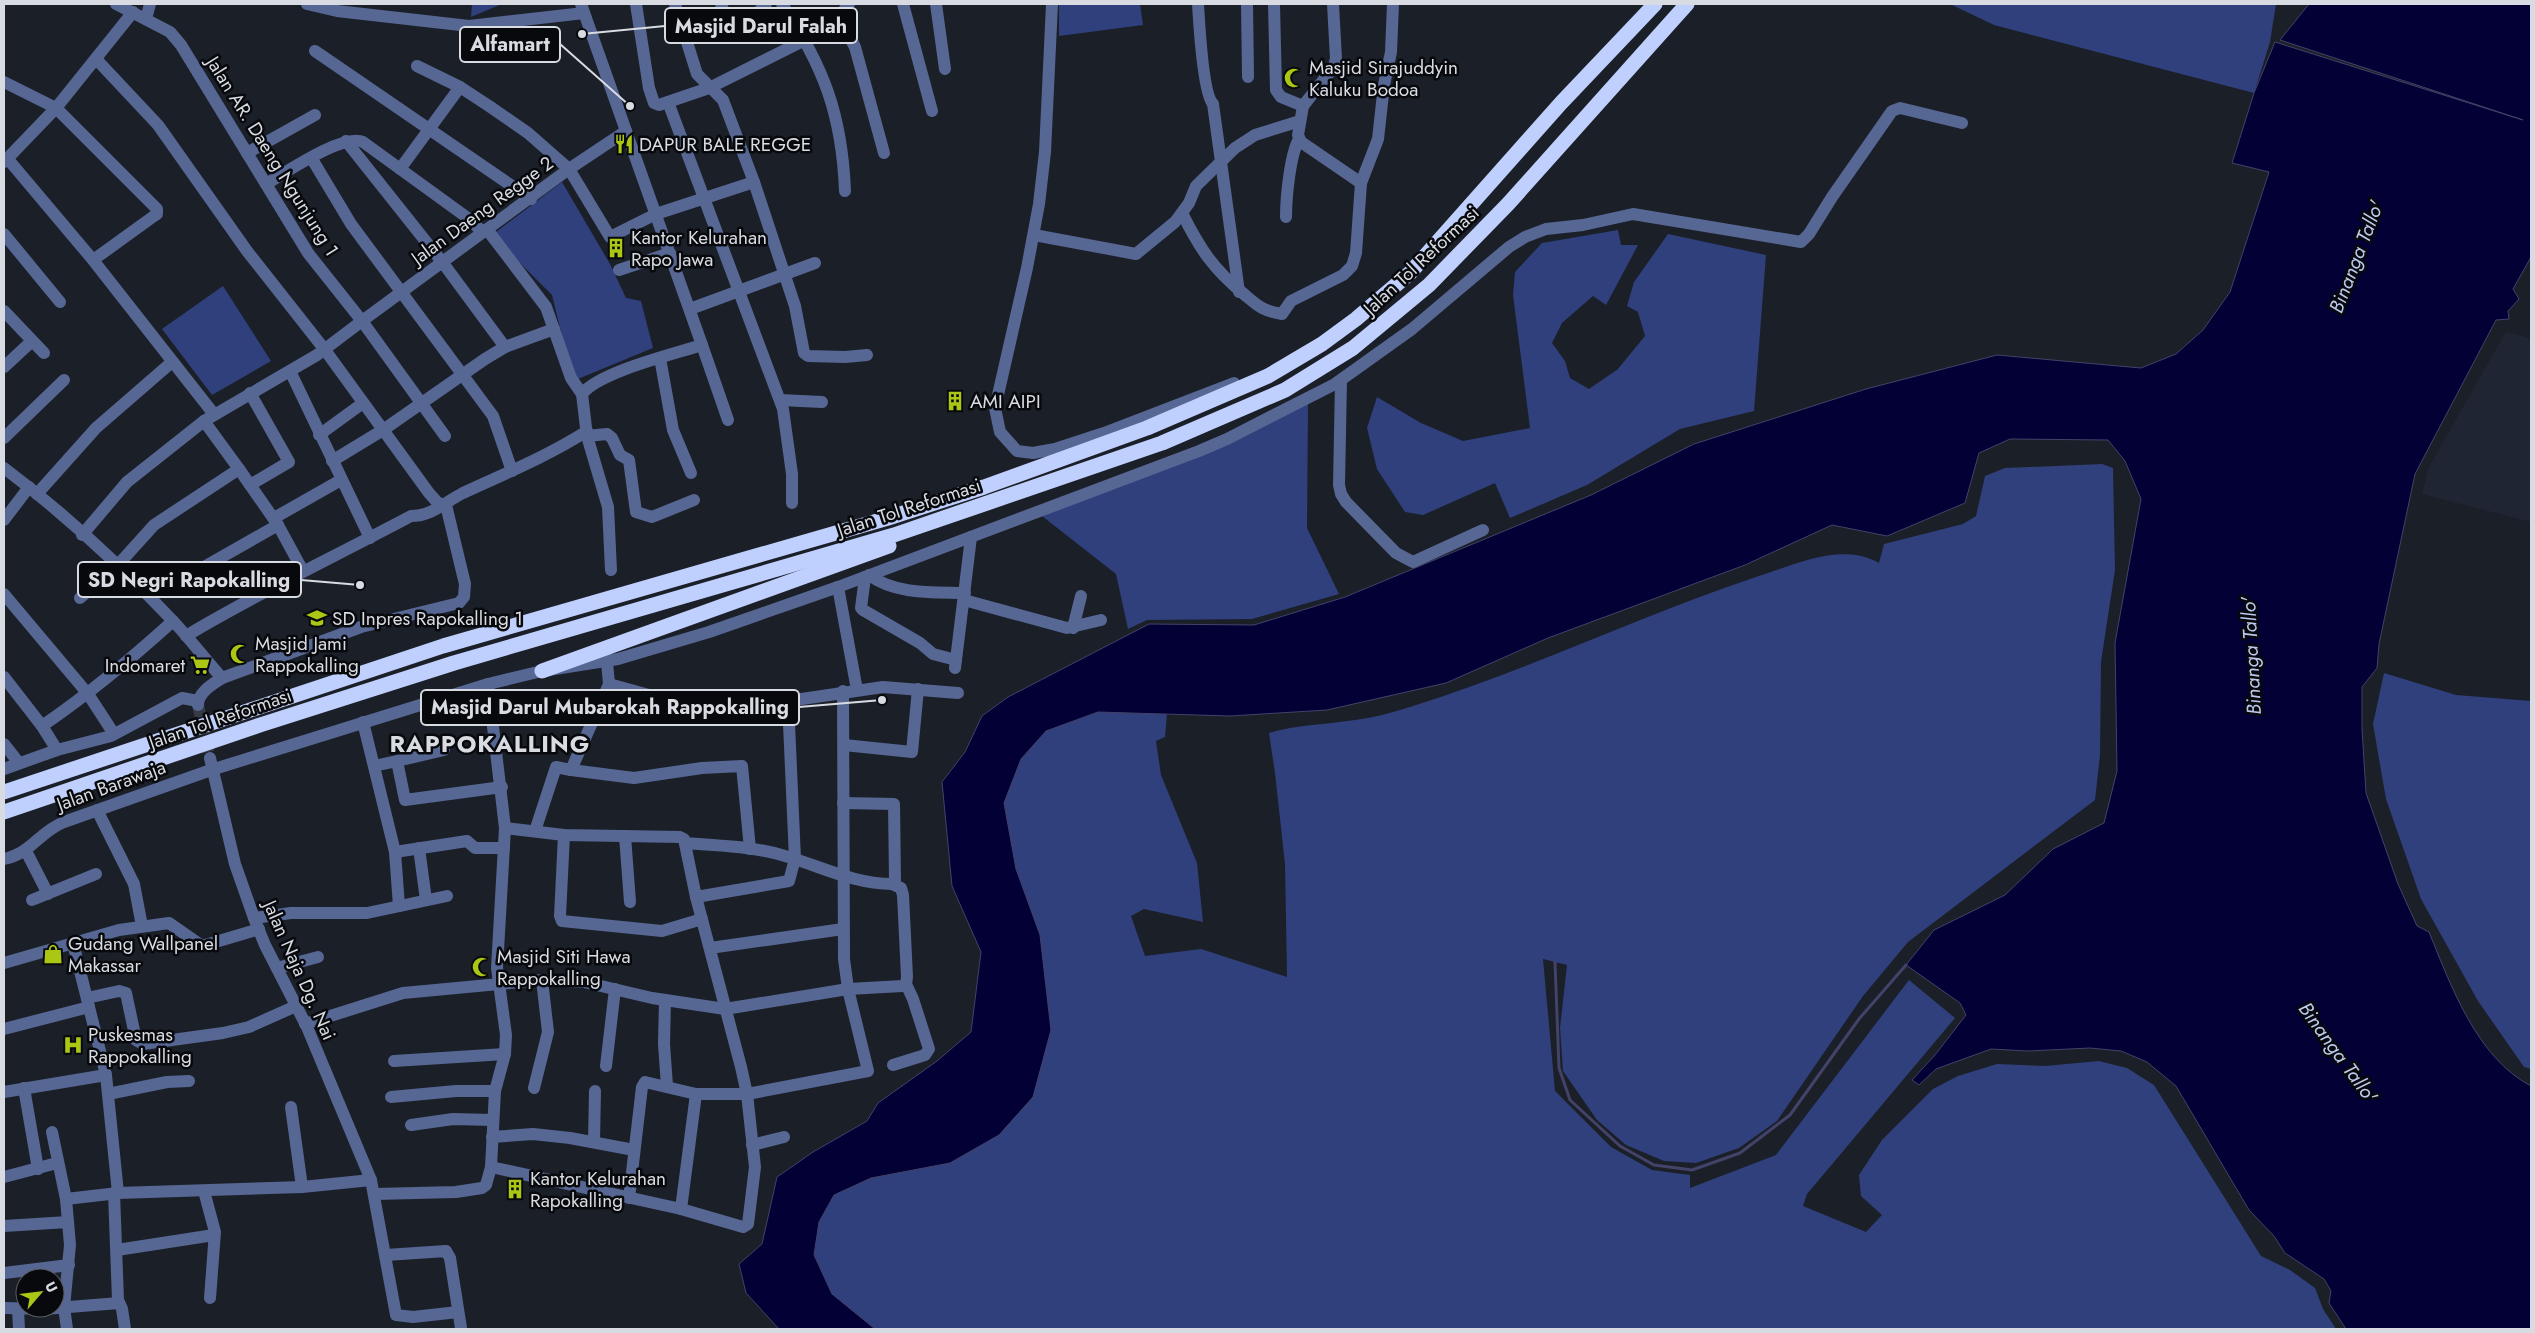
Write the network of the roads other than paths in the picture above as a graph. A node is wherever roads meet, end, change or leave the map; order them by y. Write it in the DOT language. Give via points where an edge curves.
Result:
graph roads {
  1 [pos="116,4"];
  2 [pos="150,4"];
  3 [pos="307,4"];
  4 [pos="636,4"];
  5 [pos="675,4"];
  6 [pos="721,4"];
  7 [pos="766,4"];
  8 [pos="782,4"];
  9 [pos="849,4"];
  10 [pos="903,4"];
  11 [pos="936,4"];
  12 [pos="1052,4"];
  13 [pos="1198,4"];
  14 [pos="1247,4"];
  15 [pos="1274,4"];
  16 [pos="1333,4"];
  17 [pos="1393,4"];
  18 [pos="1655,4"];
  19 [pos="1687,4"];
  20 [pos="325,6"];
  21 [pos="583,8"];
  22 [pos="133,12"];
  23 [pos="839,18"];
  24 [pos="146,19"];
  25 [pos="806,40"];
  26 [pos="315,51"];
  27 [pos="97,60"];
  28 [pos="418,66"];
  29 [pos="945,70"];
  30 [pos="1248,77"];
  31 [pos="4,82"];
  32 [pos="460,87"];
  33 [pos="709,88"];
  34 [pos="668,102"];
  35 [pos="1303,106"];
  36 [pos="56,108"];
  37 [pos="932,111"];
  38 [pos="315,115"];
  39 [pos="1300,121"];
  40 [pos="1962,123"];
  41 [pos="430,129"];
  42 [pos="626,131"];
  43 [pos="1299,139"];
  44 [pos="346,141"];
  45 [pos="247,153"];
  46 [pos="884,153"];
  47 [pos="312,159"];
  48 [pos="5,160"];
  49 [pos="1222,162"];
  50 [pos="569,168"];
  51 [pos="400,169"];
  52 [pos="754,182"];
  53 [pos="1361,183"];
  54 [pos="266,184"];
  55 [pos="845,191"];
  56 [pos="531,198"];
  57 [pos="704,198"];
  58 [pos="1182,213"];
  59 [pos="656,214"];
  60 [pos="1286,217"];
  61 [pos="483,232"];
  62 [pos="4,234"];
  63 [pos="1034,235"];
  64 [pos="670,254"];
  65 [pos="93,260"];
  66 [pos="443,262"];
  67 [pos="814,264"];
  68 [pos="620,270"];
  69 [pos="784,274"];
  70 [pos="739,291"];
  71 [pos="1239,292"];
  72 [pos="400,293"];
  73 [pos="60,302"];
  74 [pos="690,309"];
  75 [pos="4,311"];
  76 [pos="362,321"];
  77 [pos="554,329"];
  78 [pos="32,341"];
  79 [pos="702,345"];
  80 [pos="505,347"];
  81 [pos="324,350"];
  82 [pos="44,353"];
  83 [pos="867,355"];
  84 [pos="660,358"];
  85 [pos="172,362"];
  86 [pos="4,367"];
  87 [pos="290,371"];
  88 [pos="462,374"];
  89 [pos="1268,376"];
  90 [pos="64,380"];
  91 [pos="1341,380"];
  92 [pos="250,393"];
  93 [pos="582,394"];
  94 [pos="780,400"];
  95 [pos="421,402"];
  96 [pos="822,402"];
  97 [pos="363,403"];
  98 [pos="209,417"];
  99 [pos="728,420"];
  100 [pos="383,430"];
  101 [pos="320,434"];
  102 [pos="587,434"];
  103 [pos="445,436"];
  104 [pos="4,438"];
  105 [pos="332,461"];
  106 [pos="4,468"];
  107 [pos="238,469"];
  108 [pos="512,471"];
  109 [pos="691,473"];
  110 [pos="341,480"];
  111 [pos="250,485"];
  112 [pos="33,491"];
  113 [pos="694,500"];
  114 [pos="792,503"];
  115 [pos="984,504"];
  116 [pos="446,505"];
  117 [pos="4,520"];
  118 [pos="276,522"];
  119 [pos="1483,530"];
  120 [pos="82,535"];
  121 [pos="971,537"];
  122 [pos="370,538"];
  123 [pos="117,566"];
  124 [pos="610,570"];
  125 [pos="303,571"];
  126 [pos="197,572"];
  127 [pos="867,576"];
  128 [pos="838,587"];
  129 [pos="4,594"];
  130 [pos="1080,596"];
  131 [pos="964,597"];
  132 [pos="80,598"];
  133 [pos="1101,620"];
  134 [pos="173,621"];
  135 [pos="1073,628"];
  136 [pos="186,636"];
  137 [pos="607,662"];
  138 [pos="542,671"];
  139 [pos="4,677"];
  140 [pos="222,678"];
  141 [pos="488,684"];
  142 [pos="608,684"];
  143 [pos="918,689"];
  144 [pos="857,690"];
  145 [pos="842,691"];
  146 [pos="958,693"];
  147 [pos="88,694"];
  148 [pos="788,701"];
  149 [pos="363,722"];
  150 [pos="42,726"];
  151 [pos="114,734"];
  152 [pos="4,744"];
  153 [pos="844,746"];
  154 [pos="57,750"];
  155 [pos="444,750"];
  156 [pos="396,761"];
  157 [pos="19,763"];
  158 [pos="210,764"];
  159 [pos="374,766"];
  160 [pos="4,769"];
  161 [pos="571,770"];
  162 [pos="502,788"];
  163 [pos="4,792"];
  164 [pos="843,802"];
  165 [pos="97,810"];
  166 [pos="4,812"];
  167 [pos="505,828"];
  168 [pos="535,831"];
  169 [pos="564,835"];
  170 [pos="625,836"];
  171 [pos="686,843"];
  172 [pos="419,848"];
  173 [pos="504,848"];
  174 [pos="750,849"];
  175 [pos="26,851"];
  176 [pos="394,852"];
  177 [pos="4,859"];
  178 [pos="795,859"];
  179 [pos="96,874"];
  180 [pos="846,877"];
  181 [pos="892,884"];
  182 [pos="48,894"];
  183 [pos="447,896"];
  184 [pos="696,897"];
  185 [pos="32,900"];
  186 [pos="426,900"];
  187 [pos="630,902"];
  188 [pos="399,906"];
  189 [pos="702,919"];
  190 [pos="256,923"];
  191 [pos="142,926"];
  192 [pos="843,929"];
  193 [pos="73,943"];
  194 [pos="710,948"];
  195 [pos="318,957"];
  196 [pos="4,963"];
  197 [pos="277,968"];
  198 [pos="542,980"];
  199 [pos="906,984"];
  200 [pos="498,985"];
  201 [pos="615,988"];
  202 [pos="848,989"];
  203 [pos="665,1000"];
  204 [pos="88,1002"];
  205 [pos="296,1006"];
  206 [pos="725,1009"];
  207 [pos="305,1024"];
  208 [pos="4,1029"];
  209 [pos="505,1054"];
  210 [pos="394,1061"];
  211 [pos="893,1065"];
  212 [pos="606,1066"];
  213 [pos="106,1075"];
  214 [pos="189,1081"];
  215 [pos="667,1086"];
  216 [pos="24,1088"];
  217 [pos="534,1088"];
  218 [pos="495,1091"];
  219 [pos="595,1091"];
  220 [pos="4,1092"];
  221 [pos="108,1094"];
  222 [pos="696,1094"];
  223 [pos="747,1094"];
  224 [pos="391,1097"];
  225 [pos="291,1107"];
  226 [pos="492,1120"];
  227 [pos="411,1125"];
  228 [pos="52,1132"];
  229 [pos="784,1136"];
  230 [pos="492,1137"];
  231 [pos="594,1142"];
  232 [pos="752,1145"];
  233 [pos="634,1150"];
  234 [pos="57,1164"];
  235 [pos="491,1168"];
  236 [pos="38,1169"];
  237 [pos="4,1177"];
  238 [pos="371,1180"];
  239 [pos="302,1187"];
  240 [pos="204,1191"];
  241 [pos="116,1193"];
  242 [pos="375,1194"];
  243 [pos="628,1198"];
  244 [pos="66,1199"];
  245 [pos="682,1209"];
  246 [pos="68,1222"];
  247 [pos="4,1226"];
  248 [pos="214,1235"];
  249 [pos="117,1250"];
  250 [pos="386,1254"];
  251 [pos="69,1265"];
  252 [pos="4,1272"];
  253 [pos="210,1298"];
  254 [pos="65,1299"];
  255 [pos="119,1303"];
  256 [pos="65,1307"];
  257 [pos="458,1312"];
  258 [pos="65,1314"];
  259 [pos="460,1328"];
  260 [pos="67,1329"];
  261 [pos="125,1329"];
  1 -- 22 [label="street, Jalan AR. Daeng Ngunjung 1"];
  2 -- 24 [label="street"];
  3 -- 20 [label="street"];
  4 -- 34 [label="street" via="648,88 656,105"];
  5 -- 33 [label="street" via="697,74"];
  6 -- 7 [label="street" via="728,22 737,30 743,28"];
  8 -- 25 [label="street"];
  9 -- 23 [label="street"];
  10 -- 37 [label="street"];
  11 -- 29 [label="street"];
  12 -- 63 [label="street" via="1045,152"];
  13 -- 49 [label="street" via="1208,98 1213,104"];
  14 -- 30 [label="street"];
  15 -- 35 [label="street" via="1276,90 1282,97"];
  16 -- 35 [label="street" via="1335,65"];
  17 -- 53 [label="street" via="1391,52 1378,139"];
  18 -- 89 [label="highway, Jalan Tol Reformasi" via="1561,103 1410,273 1342,329"];
  19 -- 115 [label="highway, Jalan Tol Reformasi" via="1429,285 1353,348 1286,390 1162,443"];
  20 -- 21 [label="street" via="470,26"];
  21 -- 42 [label="street"];
  22 -- 24 [label="street, Jalan AR. Daeng Ngunjung 1"];
  22 -- 27 [label="street"];
  23 -- 25 [label="street" via="829,28"];
  23 -- 46 [label="street" via="855,47"];
  24 -- 45 [label="street, Jalan AR. Daeng Ngunjung 1" via="170,32 181,45"];
  25 -- 33 [label="street"];
  25 -- 55 [label="street" via="822,75 836,121 843,150"];
  26 -- 41 [label="street"];
  27 -- 36 [label="street"];
  27 -- 81 [label="street" via="158,125 247,251"];
  28 -- 32 [label="street"];
  31 -- 36 [label="street"];
  32 -- 41 [label="street"];
  32 -- 50 [label="street" via="528,134"];
  33 -- 34 [label="street"];
  33 -- 52 [label="street" via="723,100"];
  34 -- 57 [label="street"];
  35 -- 39 [label="street"];
  36 -- 48 [label="street"];
  36 -- 65 [label="street" via="158,211"];
  38 -- 45 [label="street"];
  39 -- 43 [label="street"];
  39 -- 49 [label="street" via="1255,136"];
  40 -- 91 [label="street, Jalan Barawaja" via="1900,108 1892,111 1809,234 1799,242 1633,214 1535,232 1508,248 1412,329"];
  41 -- 51 [label="street"];
  41 -- 56 [label="street"];
  42 -- 50 [label="street, Jalan Daeng Regge 2"];
  42 -- 59 [label="street"];
  43 -- 53 [label="street"];
  43 -- 60 [label="street" via="1294,149 1286,196"];
  44 -- 47 [label="street"];
  44 -- 51 [label="street" via="363,142"];
  44 -- 66 [label="street"];
  45 -- 54 [label="street, Jalan AR. Daeng Ngunjung 1"];
  47 -- 54 [label="street"];
  47 -- 72 [label="street" via="351,224"];
  48 -- 65 [label="street"];
  49 -- 58 [label="street" via="1196,186"];
  49 -- 71 [label="street"];
  50 -- 56 [label="street, Jalan Daeng Regge 2"];
  50 -- 59 [label="street" via="610,237"];
  51 -- 61 [label="street"];
  52 -- 57 [label="street"];
  52 -- 69 [label="street"];
  53 -- 71 [label="street" via="1356,253 1348,270 1291,301 1282,314 1260,308"];
  54 -- 76 [label="street, Jalan AR. Daeng Ngunjung 1" via="313,260"];
  56 -- 61 [label="street, Jalan Daeng Regge 2"];
  57 -- 59 [label="street"];
  57 -- 70 [label="street"];
  58 -- 63 [label="street" via="1169,228 1136,254"];
  58 -- 71 [label="street" via="1202,252"];
  59 -- 64 [label="street"];
  61 -- 66 [label="street, Jalan Daeng Regge 2"];
  61 -- 77 [label="street" via="489,232 536,291 546,306"];
  62 -- 73 [label="street"];
  63 -- 89 [label="street" via="995,408 1004,438 1017,451 1043,452 1104,433 1250,376"];
  64 -- 68 [label="street"];
  64 -- 74 [label="street"];
  65 -- 85 [label="street"];
  66 -- 72 [label="street, Jalan Daeng Regge 2"];
  66 -- 80 [label="street"];
  67 -- 69 [label="street"];
  69 -- 70 [label="street"];
  69 -- 83 [label="street" via="796,309 804,354"];
  70 -- 74 [label="street"];
  70 -- 94 [label="street"];
  72 -- 76 [label="street, Jalan Daeng Regge 2"];
  72 -- 88 [label="street"];
  74 -- 79 [label="street"];
  75 -- 78 [label="street"];
  76 -- 81 [label="street, Jalan Daeng Regge 2"];
  76 -- 95 [label="street, Jalan AR. Daeng Ngunjung 1"];
  77 -- 80 [label="street"];
  77 -- 93 [label="street" via="570,378"];
  78 -- 82 [label="street"];
  78 -- 86 [label="street"];
  79 -- 84 [label="street"];
  79 -- 99 [label="street"];
  80 -- 88 [label="street"];
  81 -- 87 [label="street, Jalan Daeng Regge 2"];
  81 -- 97 [label="street"];
  84 -- 93 [label="street" via="594,383"];
  84 -- 109 [label="street" via="672,422"];
  85 -- 98 [label="street"];
  85 -- 112 [label="street" via="96,428"];
  87 -- 92 [label="street, Jalan Daeng Regge 2"];
  87 -- 101 [label="street"];
  88 -- 95 [label="street"];
  88 -- 108 [label="street" via="493,416"];
  89 -- 163 [label="highway, Jalan Tol Reformasi" via="1147,428 984,487 888,518 443,646"];
  90 -- 104 [label="street"];
  91 -- 119 [label="street" via="1339,485 1351,508 1396,553 1413,562"];
  91 -- 121 [label="street, Jalan Barawaja" via="1227,440"];
  92 -- 98 [label="street, Jalan Daeng Regge 2"];
  92 -- 111 [label="street" via="288,461"];
  93 -- 102 [label="street"];
  94 -- 96 [label="street"];
  94 -- 114 [label="street" via="792,474"];
  95 -- 100 [label="street"];
  95 -- 103 [label="street, Jalan AR. Daeng Ngunjung 1"];
  97 -- 100 [label="street"];
  97 -- 101 [label="street"];
  98 -- 107 [label="street"];
  98 -- 120 [label="street, Jalan Daeng Regge 2" via="127,482"];
  100 -- 105 [label="street"];
  100 -- 116 [label="street" via="434,499"];
  101 -- 105 [label="street"];
  102 -- 108 [label="street"];
  102 -- 113 [label="street" via="607,434 618,454 629,460 636,512 652,517"];
  102 -- 124 [label="street" via="608,507"];
  105 -- 110 [label="street"];
  106 -- 112 [label="street"];
  107 -- 111 [label="street"];
  107 -- 123 [label="street" via="154,525"];
  108 -- 116 [label="street"];
  110 -- 118 [label="street"];
  110 -- 122 [label="street"];
  111 -- 118 [label="street"];
  112 -- 117 [label="street"];
  112 -- 120 [label="street"];
  115 -- 138 [label="highway" via="942,527"];
  115 -- 166 [label="highway, Jalan Tol Reformasi" via="894,535 454,663"];
  116 -- 122 [label="street" via="426,514 411,516"];
  116 -- 140 [label="street" via="464,584 464,597 459,602 361,627"];
  118 -- 125 [label="street"];
  118 -- 126 [label="street"];
  120 -- 123 [label="street"];
  121 -- 127 [label="street, Jalan Barawaja"];
  121 -- 131 [label="street"];
  122 -- 125 [label="street"];
  123 -- 132 [label="street"];
  123 -- 134 [label="street"];
  125 -- 136 [label="street"];
  127 -- 128 [label="street, Jalan Barawaja"];
  127 -- 131 [label="street" via="896,589"];
  127 -- 131 [label="street" via="863,610 933,654 956,664"];
  128 -- 137 [label="street, Jalan Barawaja" via="709,632"];
  128 -- 144 [label="street"];
  129 -- 147 [label="street"];
  130 -- 135 [label="street"];
  131 -- 135 [label="street"];
  133 -- 135 [label="street"];
  134 -- 136 [label="street"];
  134 -- 147 [label="street"];
  136 -- 140 [label="street"];
  137 -- 138 [label="street, Jalan Barawaja"];
  137 -- 142 [label="street"];
  138 -- 141 [label="street, Jalan Barawaja"];
  139 -- 150 [label="street"];
  140 -- 151 [label="street" via="209,686 198,703 182,698"];
  141 -- 149 [label="street, Jalan Barawaja"];
  141 -- 162 [label="street"];
  142 -- 148 [label="street" via="700,706 754,706"];
  142 -- 161 [label="street"];
  143 -- 144 [label="street" via="883,687"];
  143 -- 146 [label="street"];
  143 -- 153 [label="street" via="912,752"];
  144 -- 145 [label="street"];
  145 -- 148 [label="street"];
  145 -- 153 [label="street"];
  147 -- 150 [label="street"];
  147 -- 151 [label="street"];
  148 -- 178 [label="street"];
  149 -- 158 [label="street, Jalan Barawaja"];
  149 -- 159 [label="street"];
  150 -- 154 [label="street"];
  151 -- 154 [label="street"];
  152 -- 157 [label="street"];
  153 -- 164 [label="street"];
  154 -- 157 [label="street"];
  155 -- 156 [label="street"];
  156 -- 159 [label="street"];
  156 -- 162 [label="street" via="405,800"];
  157 -- 160 [label="street"];
  158 -- 165 [label="street, Jalan Barawaja"];
  158 -- 190 [label="street, Jalan Naja Dg. Nai" via="235,864"];
  159 -- 176 [label="street"];
  161 -- 168 [label="street" via="556,767"];
  161 -- 174 [label="street" via="634,778 742,766"];
  162 -- 167 [label="street"];
  164 -- 180 [label="street"];
  164 -- 181 [label="street" via="894,804"];
  165 -- 175 [label="street, Jalan Barawaja" via="54,826"];
  165 -- 191 [label="street" via="134,884"];
  167 -- 168 [label="street"];
  167 -- 173 [label="street"];
  168 -- 169 [label="street"];
  169 -- 170 [label="street"];
  169 -- 189 [label="street" via="562,921 662,931"];
  170 -- 171 [label="street" via="680,837"];
  170 -- 187 [label="street"];
  171 -- 174 [label="street"];
  171 -- 184 [label="street"];
  172 -- 173 [label="street" via="467,841 475,848"];
  172 -- 176 [label="street"];
  172 -- 186 [label="street"];
  173 -- 200 [label="street"];
  174 -- 178 [label="street"];
  175 -- 177 [label="street, Jalan Barawaja"];
  175 -- 182 [label="street"];
  176 -- 188 [label="street"];
  178 -- 180 [label="street"];
  178 -- 184 [label="street" via="786,882"];
  179 -- 182 [label="street"];
  180 -- 181 [label="street"];
  180 -- 192 [label="street"];
  181 -- 199 [label="street" via="901,888 903,895"];
  182 -- 185 [label="street"];
  183 -- 186 [label="street"];
  184 -- 189 [label="street"];
  186 -- 188 [label="street"];
  188 -- 190 [label="street" via="360,914 297,913"];
  189 -- 194 [label="street"];
  190 -- 191 [label="street" via="202,946 169,923"];
  190 -- 197 [label="street, Jalan Naja Dg. Nai"];
  191 -- 193 [label="street"];
  192 -- 194 [label="street"];
  192 -- 202 [label="street"];
  193 -- 196 [label="street"];
  193 -- 204 [label="street"];
  194 -- 206 [label="street"];
  195 -- 197 [label="street"];
  197 -- 205 [label="street, Jalan Naja Dg. Nai"];
  198 -- 200 [label="street"];
  198 -- 201 [label="street" via="584,982"];
  198 -- 217 [label="street" via="548,1032"];
  199 -- 202 [label="street"];
  199 -- 211 [label="street" via="929,1049 925,1055"];
  200 -- 207 [label="street" via="403,993"];
  200 -- 209 [label="street" via="505,1029"];
  201 -- 203 [label="street"];
  201 -- 212 [label="street"];
  202 -- 206 [label="street"];
  202 -- 223 [label="street" via="868,1071"];
  203 -- 206 [label="street"];
  203 -- 215 [label="street"];
  204 -- 205 [label="street" via="119,991 126,993 136,1040 143,1044 250,1027"];
  204 -- 208 [label="street"];
  204 -- 213 [label="street"];
  205 -- 207 [label="street, Jalan Naja Dg. Nai"];
  206 -- 223 [label="street"];
  207 -- 238 [label="street, Jalan Naja Dg. Nai"];
  209 -- 210 [label="street"];
  209 -- 218 [label="street"];
  213 -- 216 [label="street"];
  213 -- 221 [label="street"];
  214 -- 221 [label="street"];
  215 -- 222 [label="street"];
  215 -- 233 [label="street" via="644,1083"];
  216 -- 220 [label="street"];
  216 -- 236 [label="street"];
  218 -- 224 [label="street"];
  218 -- 226 [label="street"];
  219 -- 231 [label="street"];
  221 -- 241 [label="street"];
  222 -- 223 [label="street"];
  222 -- 245 [label="street"];
  223 -- 232 [label="street"];
  225 -- 239 [label="street"];
  226 -- 227 [label="street"];
  226 -- 230 [label="street"];
  228 -- 234 [label="street"];
  229 -- 232 [label="street"];
  230 -- 231 [label="street" via="533,1134"];
  230 -- 235 [label="street"];
  231 -- 233 [label="street"];
  232 -- 245 [label="street" via="755,1167 746,1226"];
  233 -- 243 [label="street"];
  234 -- 236 [label="street"];
  234 -- 244 [label="street"];
  235 -- 242 [label="street" via="482,1188 456,1192"];
  235 -- 243 [label="street"];
  236 -- 237 [label="street"];
  238 -- 239 [label="street"];
  238 -- 242 [label="street, Jalan Naja Dg. Nai"];
  239 -- 240 [label="street"];
  240 -- 241 [label="street"];
  240 -- 248 [label="street"];
  241 -- 244 [label="street"];
  241 -- 249 [label="street"];
  242 -- 250 [label="street, Jalan Naja Dg. Nai"];
  243 -- 245 [label="street"];
  244 -- 246 [label="street"];
  246 -- 247 [label="street"];
  246 -- 251 [label="street"];
  248 -- 249 [label="street"];
  248 -- 253 [label="street"];
  249 -- 255 [label="street"];
  250 -- 257 [label="street" via="446,1251 450,1258"];
  250 -- 257 [label="street, Jalan Naja Dg. Nai" via="397,1316"];
  251 -- 252 [label="street"];
  251 -- 254 [label="street"];
  255 -- 256 [label="street"];
  255 -- 261 [label="street"];
  257 -- 259 [label="street"];
  258 -- 260 [label="street"];
}
